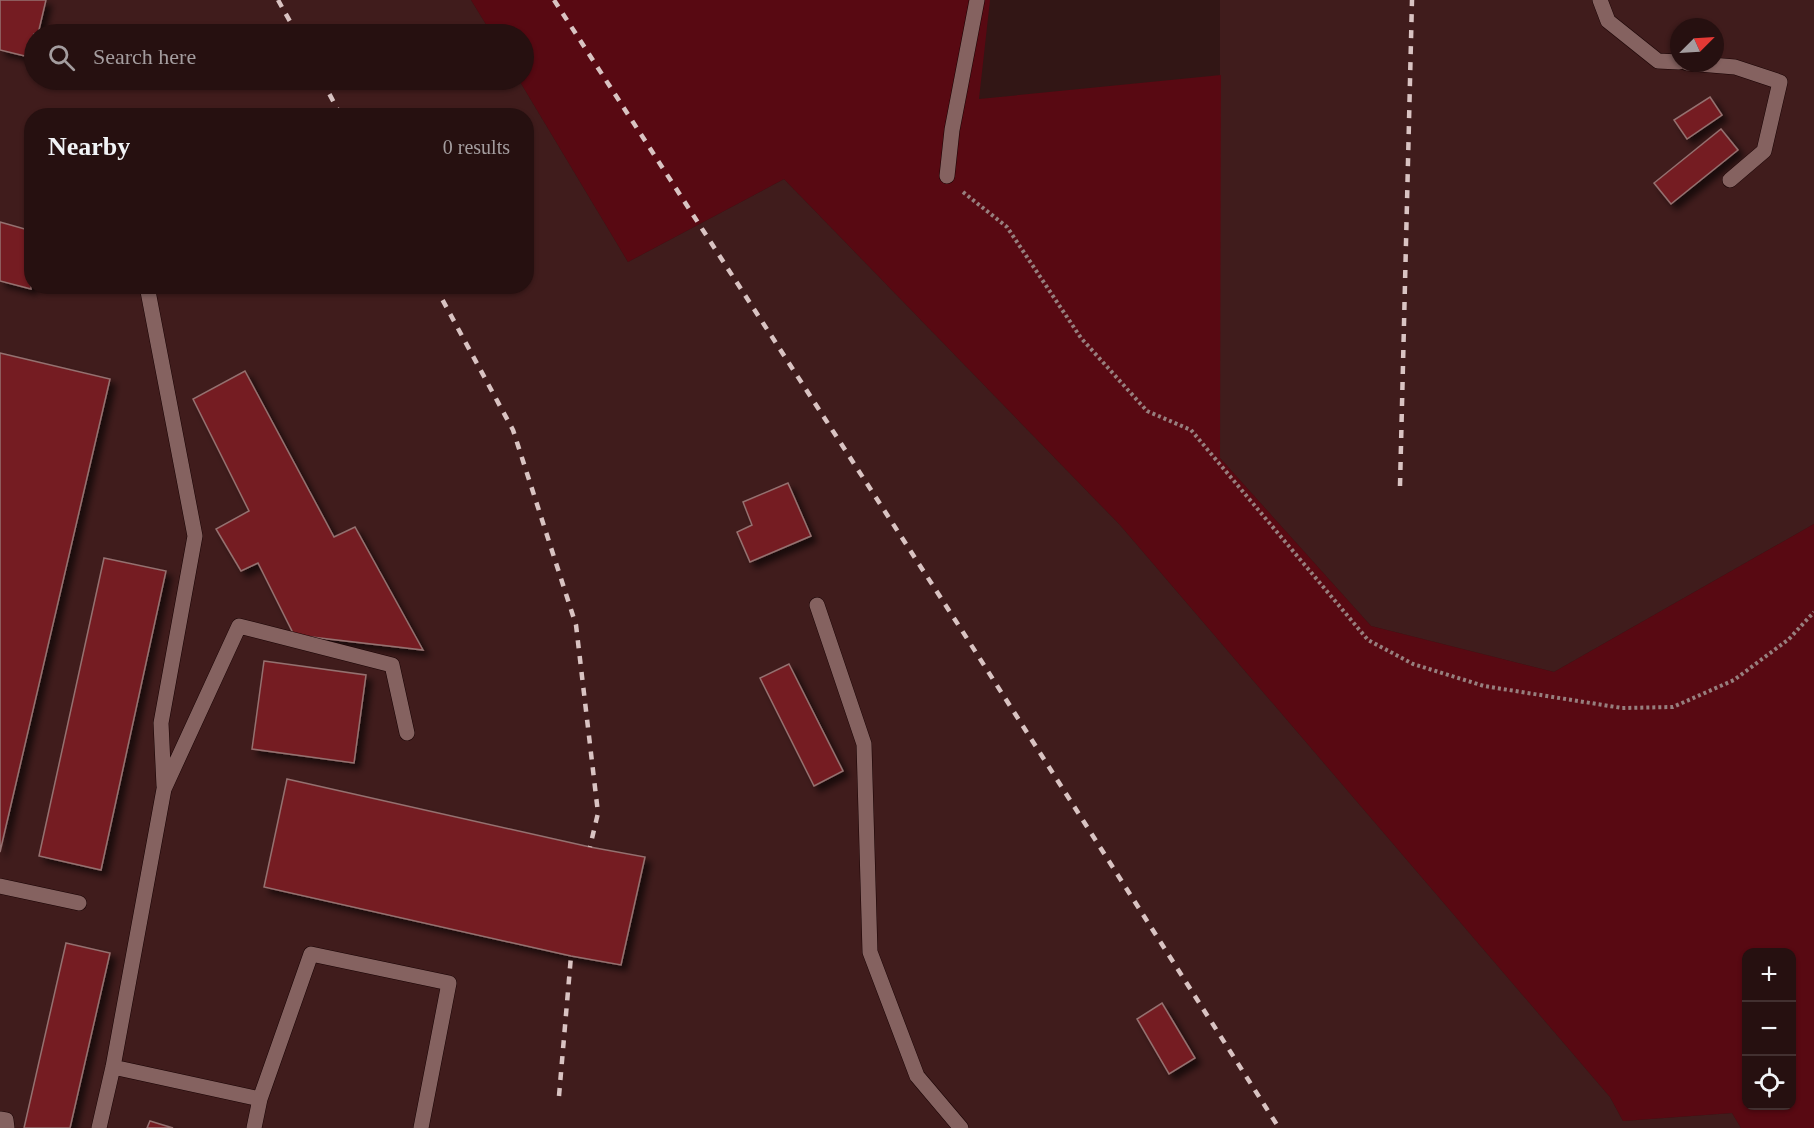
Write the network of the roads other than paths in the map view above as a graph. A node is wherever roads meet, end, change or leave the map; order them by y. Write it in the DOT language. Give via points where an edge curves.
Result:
graph roads {
  1 [pos="977,0"];
  2 [pos="1600,0"];
  3 [pos="1670,62"];
  4 [pos="1724,66"];
  5 [pos="947,176"];
  6 [pos="1730,180"];
  7 [pos="149,294"];
  8 [pos="817,605"];
  9 [pos="406,734"];
  10 [pos="164,789"];
  11 [pos="0,886"];
  12 [pos="79,903"];
  13 [pos="113,1067"];
  14 [pos="260,1099"];
  15 [pos="0,1119"];
  16 [pos="7,1128"];
  17 [pos="99,1128"];
  18 [pos="254,1128"];
  19 [pos="421,1128"];
  20 [pos="961,1128"];
  1 -- 5 [label="street"];
  2 -- 3 [label="street" via="1608,21 1658,61"];
  4 -- 6 [label="street" via="1780,82 1764,152"];
  7 -- 10 [label="street" via="195,536 161,723"];
  8 -- 20 [label="street" via="864,744 870,952 917,1076"];
  9 -- 10 [label="street" via="392,665 239,626"];
  10 -- 13 [label="street"];
  11 -- 12 [label="street"];
  13 -- 14 [label="street"];
  13 -- 17 [label="street"];
  14 -- 18 [label="street"];
  14 -- 19 [label="street" via="311,954 449,983"];
  15 -- 16 [label="street" via="6,1120"];
}
